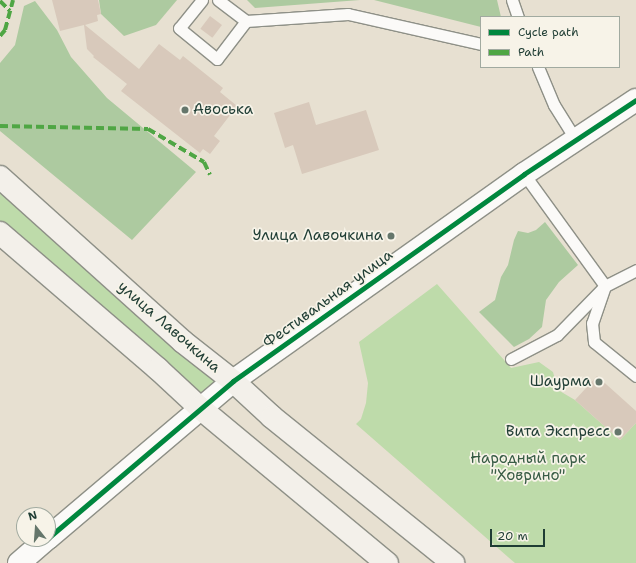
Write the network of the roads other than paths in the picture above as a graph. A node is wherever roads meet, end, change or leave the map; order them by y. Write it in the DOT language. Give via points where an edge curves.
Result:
graph roads {
  1 [pos="202,0"];
  2 [pos="218,0"];
  3 [pos="512,0"];
  4 [pos="518,16"];
  5 [pos="246,21"];
  6 [pos="480,44"];
  7 [pos="538,68"];
  8 [pos="636,100"];
  9 [pos="575,140"];
  10 [pos="524,174"];
  11 [pos="0,177"];
  12 [pos="0,233"];
  13 [pos="636,270"];
  14 [pos="605,286"];
  15 [pos="511,359"];
  16 [pos="636,376"];
  17 [pos="234,381"];
  18 [pos="200,408"];
  19 [pos="56,530"];
  20 [pos="37,547"];
  21 [pos="19,563"];
  22 [pos="387,563"];
  23 [pos="453,563"];
  1 -- 5 [label="lane" via="179,28 217,59"];
  2 -- 5 [label="lane"];
  3 -- 4 [label="lane"];
  5 -- 6 [label="lane" via="348,14"];
  7 -- 9 [label="lane" via="554,105"];
  8 -- 9 [label="street, Фестивальная улица"];
  9 -- 10 [label="street, Фестивальная улица"];
  10 -- 14 [label="lane"];
  10 -- 17 [label="street, Фестивальная улица"];
  11 -- 17 [label="main road, улица Лавочкина" via="182,341"];
  12 -- 18 [label="main road"];
  13 -- 14 [label="lane"];
  14 -- 15 [label="lane" via="557,335"];
  14 -- 16 [label="lane" via="592,323 594,342"];
  17 -- 18 [label="street, Фестивальная улица"];
  17 -- 23 [label="main road, улица Лавочкина" via="272,416"];
  18 -- 19 [label="street, Фестивальная улица"];
  18 -- 22 [label="main road"];
  20 -- 21 [label="street, Фестивальная улица"];
}
